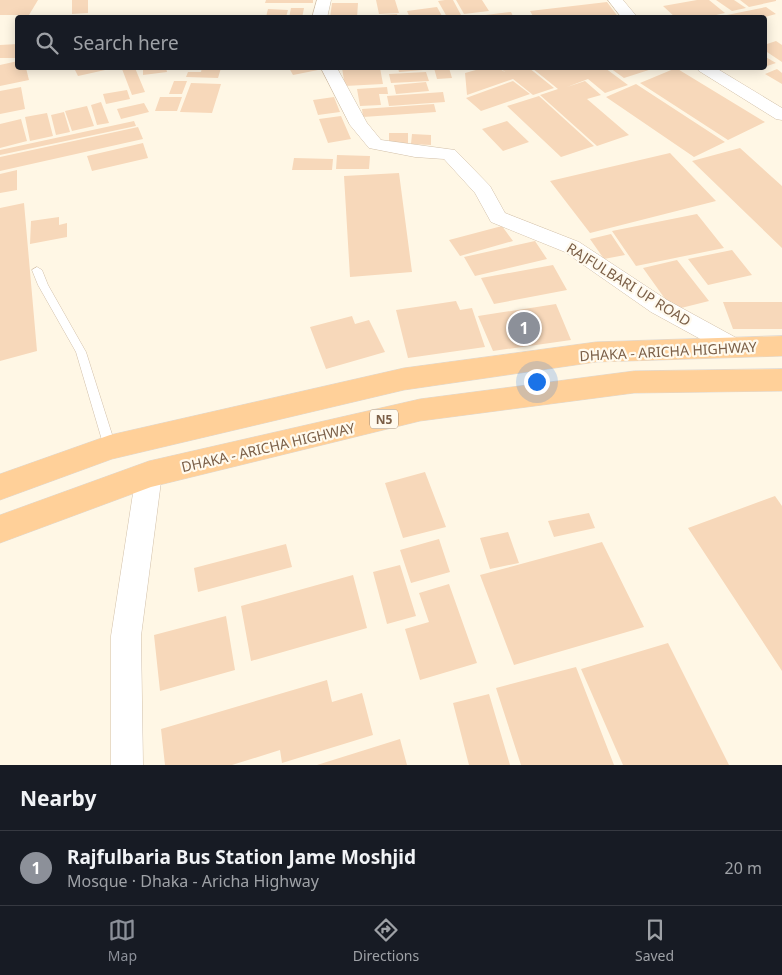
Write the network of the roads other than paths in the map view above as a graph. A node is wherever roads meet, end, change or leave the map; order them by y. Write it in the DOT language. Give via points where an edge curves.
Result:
graph roads {
  1 [pos="324,0"];
  2 [pos="615,0"];
  3 [pos="320,15"];
  4 [pos="628,15"];
  5 [pos="330,70"];
  6 [pos="708,70"];
  7 [pos="782,115"];
  8 [pos="37,270"];
  9 [pos="782,346"];
  10 [pos="734,347"];
  11 [pos="782,380"];
  12 [pos="110,447"];
  13 [pos="149,474"];
  14 [pos="0,487"];
  15 [pos="0,529"];
  16 [pos="127,765"];
  1 -- 3 [label="street"];
  2 -- 4 [label="street"];
  5 -- 10 [label="street, RAJFULBARI UP ROAD" via="359,125 375,144 449,154 483,190 498,217 572,247 659,306"];
  6 -- 7 [label="street"];
  8 -- 12 [label="lane" via="81,352"];
  9 -- 10 [label="highway, DHAKA - ARICHA HIGHWAY"];
  10 -- 12 [label="highway, DHAKA - ARICHA HIGHWAY" via="596,352 404,379"];
  11 -- 13 [label="highway, DHAKA - ARICHA HIGHWAY / N5" via="634,382 420,410"];
  12 -- 14 [label="highway, DHAKA - ARICHA HIGHWAY"];
  13 -- 15 [label="highway, DHAKA - ARICHA HIGHWAY / N5"];
  13 -- 16 [label="street" via="126,636"];
}
